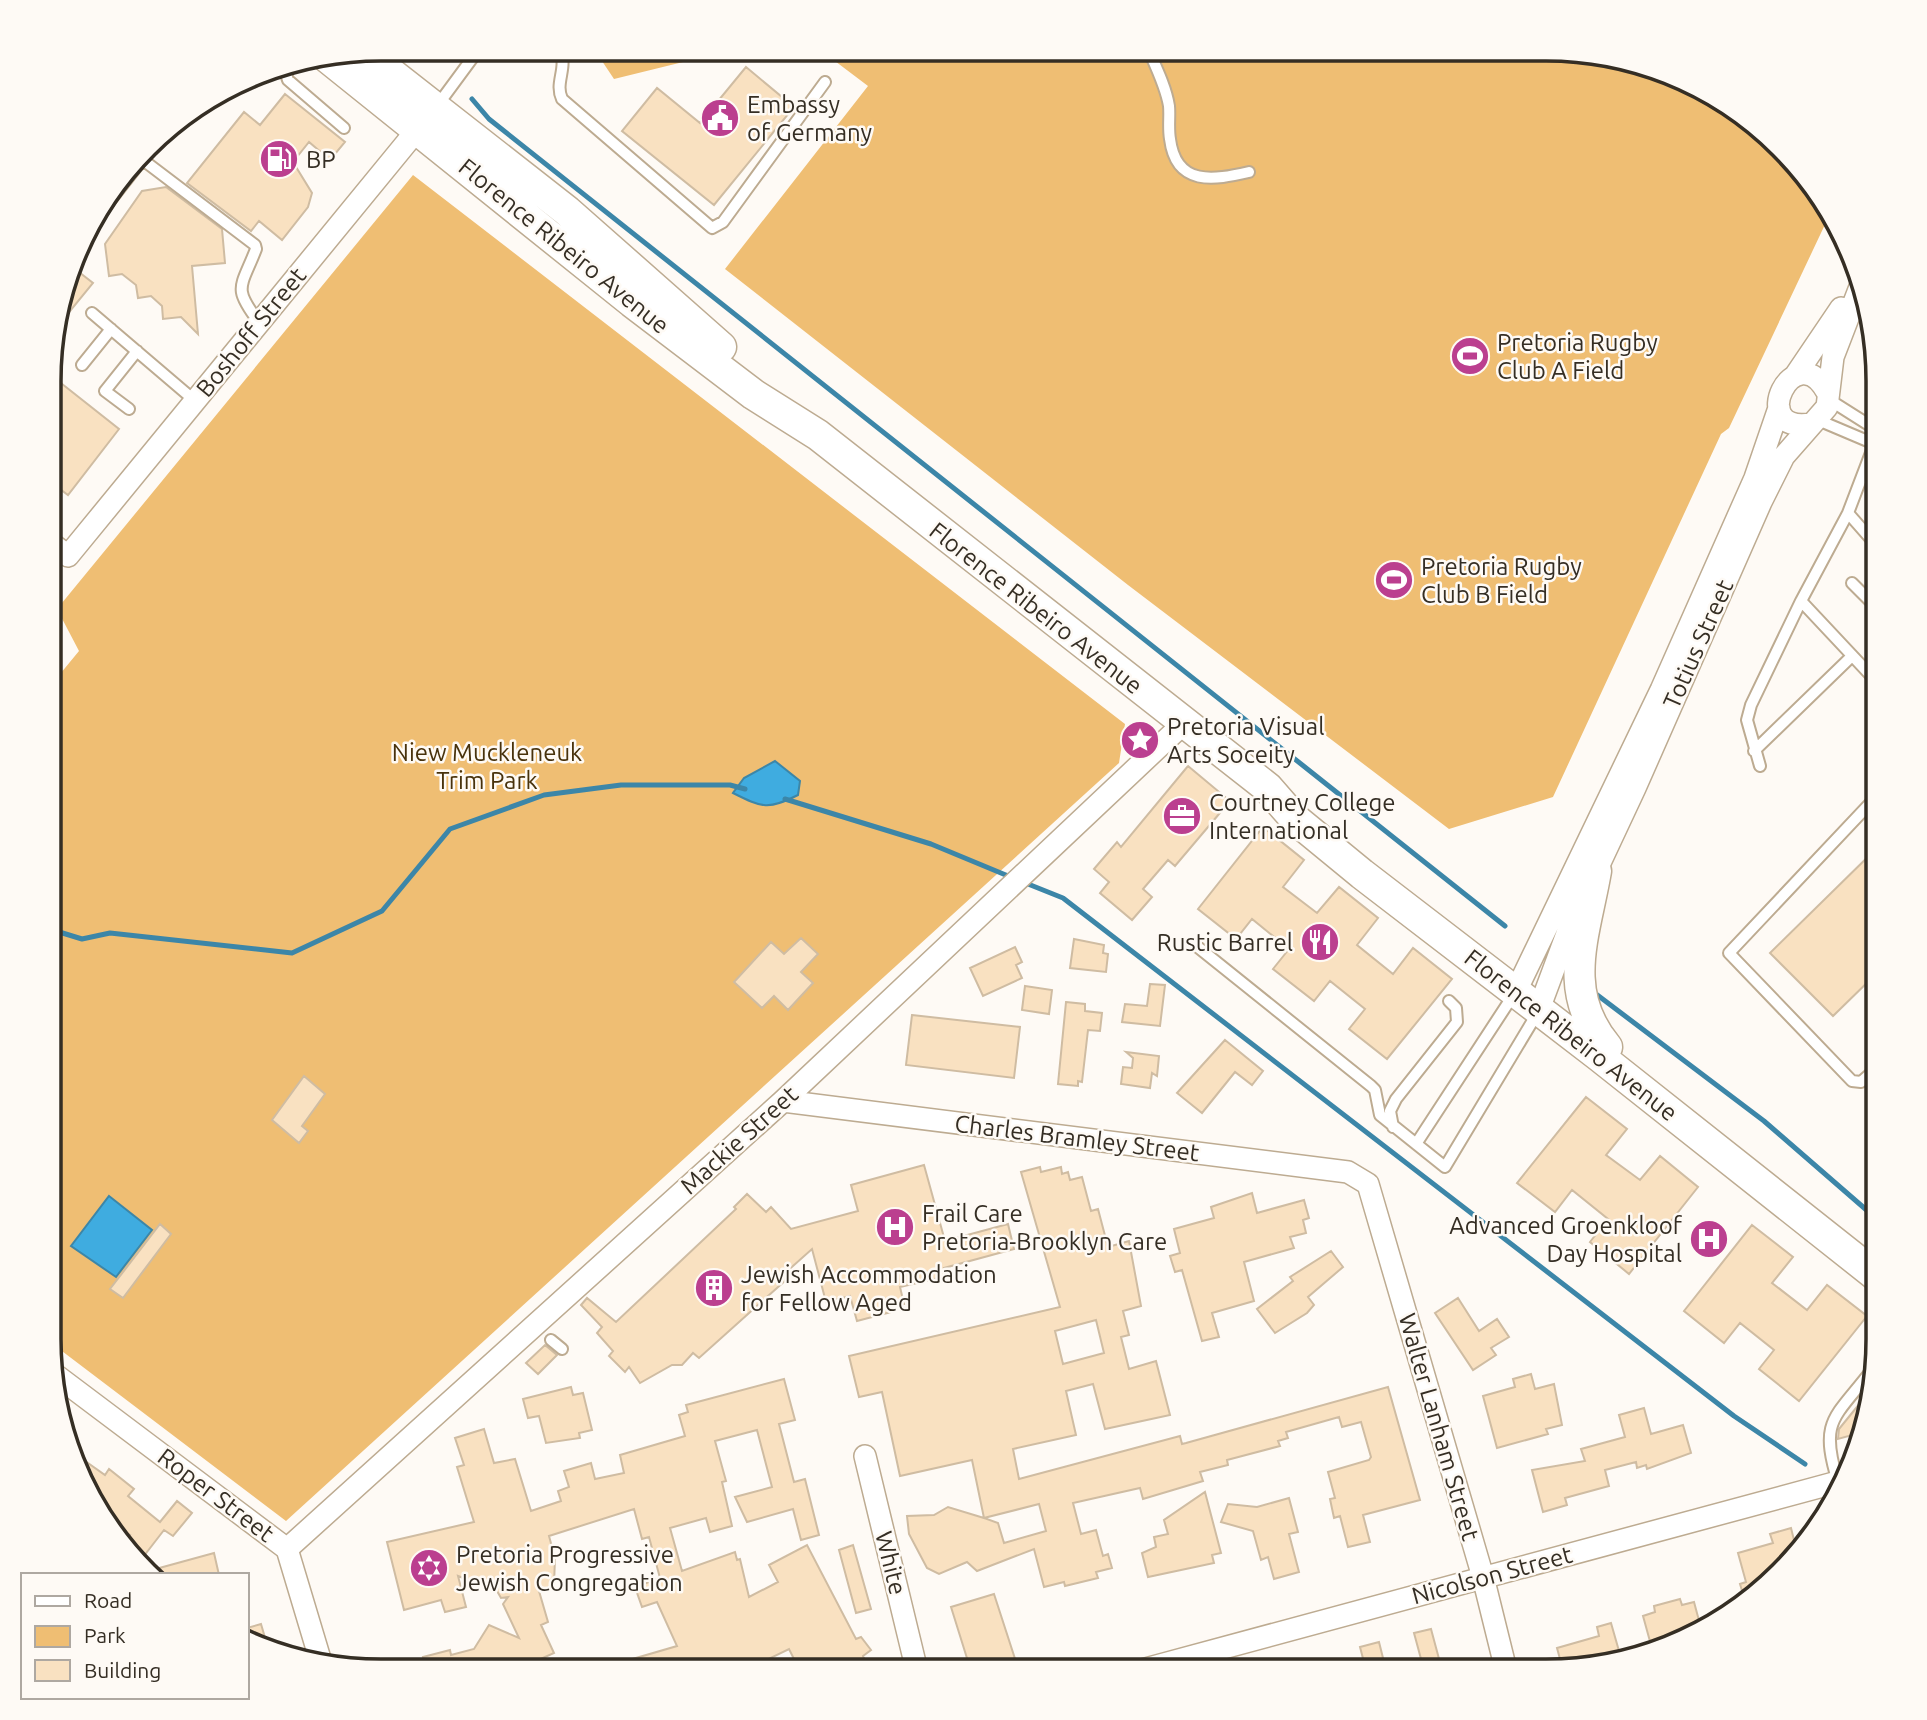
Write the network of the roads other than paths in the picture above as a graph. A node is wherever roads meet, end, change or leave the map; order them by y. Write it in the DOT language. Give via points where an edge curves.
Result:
graph roads {
  1 [pos="373,61"];
  2 [pos="470,61"];
  3 [pos="563,61"];
  4 [pos="1152,61"];
  5 [pos="338,64"];
  6 [pos="286,75"];
  7 [pos="825,82"];
  8 [pos="426,119"];
  9 [pos="344,128"];
  10 [pos="147,163"];
  11 [pos="1250,172"];
  12 [pos="1852,288"];
  13 [pos="1855,299"];
  14 [pos="92,313"];
  15 [pos="259,322"];
  16 [pos="111,329"];
  17 [pos="137,351"];
  18 [pos="82,365"];
  19 [pos="1795,376"];
  20 [pos="1827,396"];
  21 [pos="194,400"];
  22 [pos="1779,408"];
  23 [pos="129,410"];
  24 [pos="1814,422"];
  25 [pos="1866,423"];
  26 [pos="1866,439"];
  27 [pos="1866,467"];
  28 [pos="1848,513"];
  29 [pos="1866,533"];
  30 [pos="61,551"];
  31 [pos="1852,583"];
  32 [pos="1866,596"];
  33 [pos="1801,601"];
  34 [pos="1852,656"];
  35 [pos="1866,670"];
  36 [pos="1183,724"];
  37 [pos="1754,751"];
  38 [pos="1760,765"];
  39 [pos="1866,808"];
  40 [pos="1596,871"];
  41 [pos="1194,944"];
  42 [pos="1531,994"];
  43 [pos="1449,1001"];
  44 [pos="1606,1047"];
  45 [pos="1866,1078"];
  46 [pos="783,1101"];
  47 [pos="1393,1127"];
  48 [pos="1416,1144"];
  49 [pos="1368,1184"];
  50 [pos="1866,1250"];
  51 [pos="1866,1267"];
  52 [pos="551,1340"];
  53 [pos="562,1349"];
  54 [pos="64,1381"];
  55 [pos="1863,1381"];
  56 [pos="865,1456"];
  57 [pos="1838,1470"];
  58 [pos="1831,1484"];
  59 [pos="287,1549"];
  60 [pos="1483,1577"];
  61 [pos="318,1653"];
  62 [pos="915,1659"];
  63 [pos="1182,1659"];
  64 [pos="1503,1659"];
  1 -- 8 [label="main road, Florence Ribeiro Avenue"];
  2 -- 8 [label="lane"];
  3 -- 7 [label="lane" via="558,91 562,99 712,228 723,222"];
  4 -- 11 [label="lane" via="1168,105 1170,141 1177,162 1193,177 1216,180"];
  5 -- 8 [label="main road, Florence Ribeiro Avenue"];
  6 -- 9 [label="lane"];
  8 -- 15 [label="street, Boshoff Street"];
  8 -- 36 [label="main road, Florence Ribeiro Avenue" via="567,211 777,395 806,426"];
  10 -- 15 [label="lane" via="254,245 240,290"];
  12 -- 19 [label="street"];
  13 -- 20 [label="street, Totius Street" via="1839,340"];
  14 -- 16 [label="lane"];
  15 -- 21 [label="street, Boshoff Street"];
  16 -- 17 [label="lane"];
  16 -- 18 [label="lane"];
  17 -- 21 [label="lane"];
  17 -- 23 [label="lane" via="105,391"];
  19 -- 20 [label="street" via="1817,379"];
  19 -- 22 [label="street" via="1779,392"];
  20 -- 24 [label="street, Totius Street" via="1827,407"];
  20 -- 25 [label="lane"];
  21 -- 30 [label="street, Boshoff Street" via="68,556"];
  22 -- 24 [label="street" via="1795,424"];
  22 -- 42 [label="street, Totius Street" via="1755,478"];
  24 -- 26 [label="lane"];
  24 -- 40 [label="street, Totius Street" via="1784,456 1761,502"];
  27 -- 28 [label="lane"];
  28 -- 29 [label="lane"];
  28 -- 33 [label="lane"];
  31 -- 32 [label="lane"];
  33 -- 34 [label="lane"];
  33 -- 37 [label="lane" via="1751,705 1747,720"];
  34 -- 35 [label="lane"];
  34 -- 37 [label="lane"];
  36 -- 42 [label="main road, Florence Ribeiro Avenue" via="1268,788 1307,807"];
  36 -- 46 [label="street, Mackie Street"];
  37 -- 38 [label="lane"];
  39 -- 45 [label="lane" via="1729,953 1852,1081"];
  40 -- 42 [label="street, Totius Street"];
  40 -- 44 [label="main road" via="1578,974 1585,1015"];
  41 -- 47 [label="lane" via="1374,1087 1380,1115"];
  42 -- 44 [label="main road, Florence Ribeiro Avenue"];
  42 -- 48 [label="lane"];
  42 -- 48 [label="lane" via="1445,1167"];
  42 -- 51 [label="main road, Florence Ribeiro Avenue"];
  43 -- 47 [label="lane" via="1456,1008 1457,1021 1396,1100 1390,1111"];
  44 -- 50 [label="main road, Florence Ribeiro Avenue"];
  46 -- 49 [label="street, Charles Bramley Street" via="1348,1172"];
  46 -- 59 [label="street, Mackie Street"];
  47 -- 48 [label="lane"];
  49 -- 60 [label="street, Walter Lanham Street"];
  52 -- 53 [label="lane"];
  54 -- 59 [label="street, Roper Street"];
  55 -- 57 [label="lane" via="1832,1421 1827,1441"];
  56 -- 62 [label="street, White"];
  58 -- 60 [label="street, Nicolson Street"];
  59 -- 61 [label="street, Roper Street"];
  60 -- 63 [label="street, Nicolson Street"];
  60 -- 64 [label="street, Walter Lanham Street"];
}
